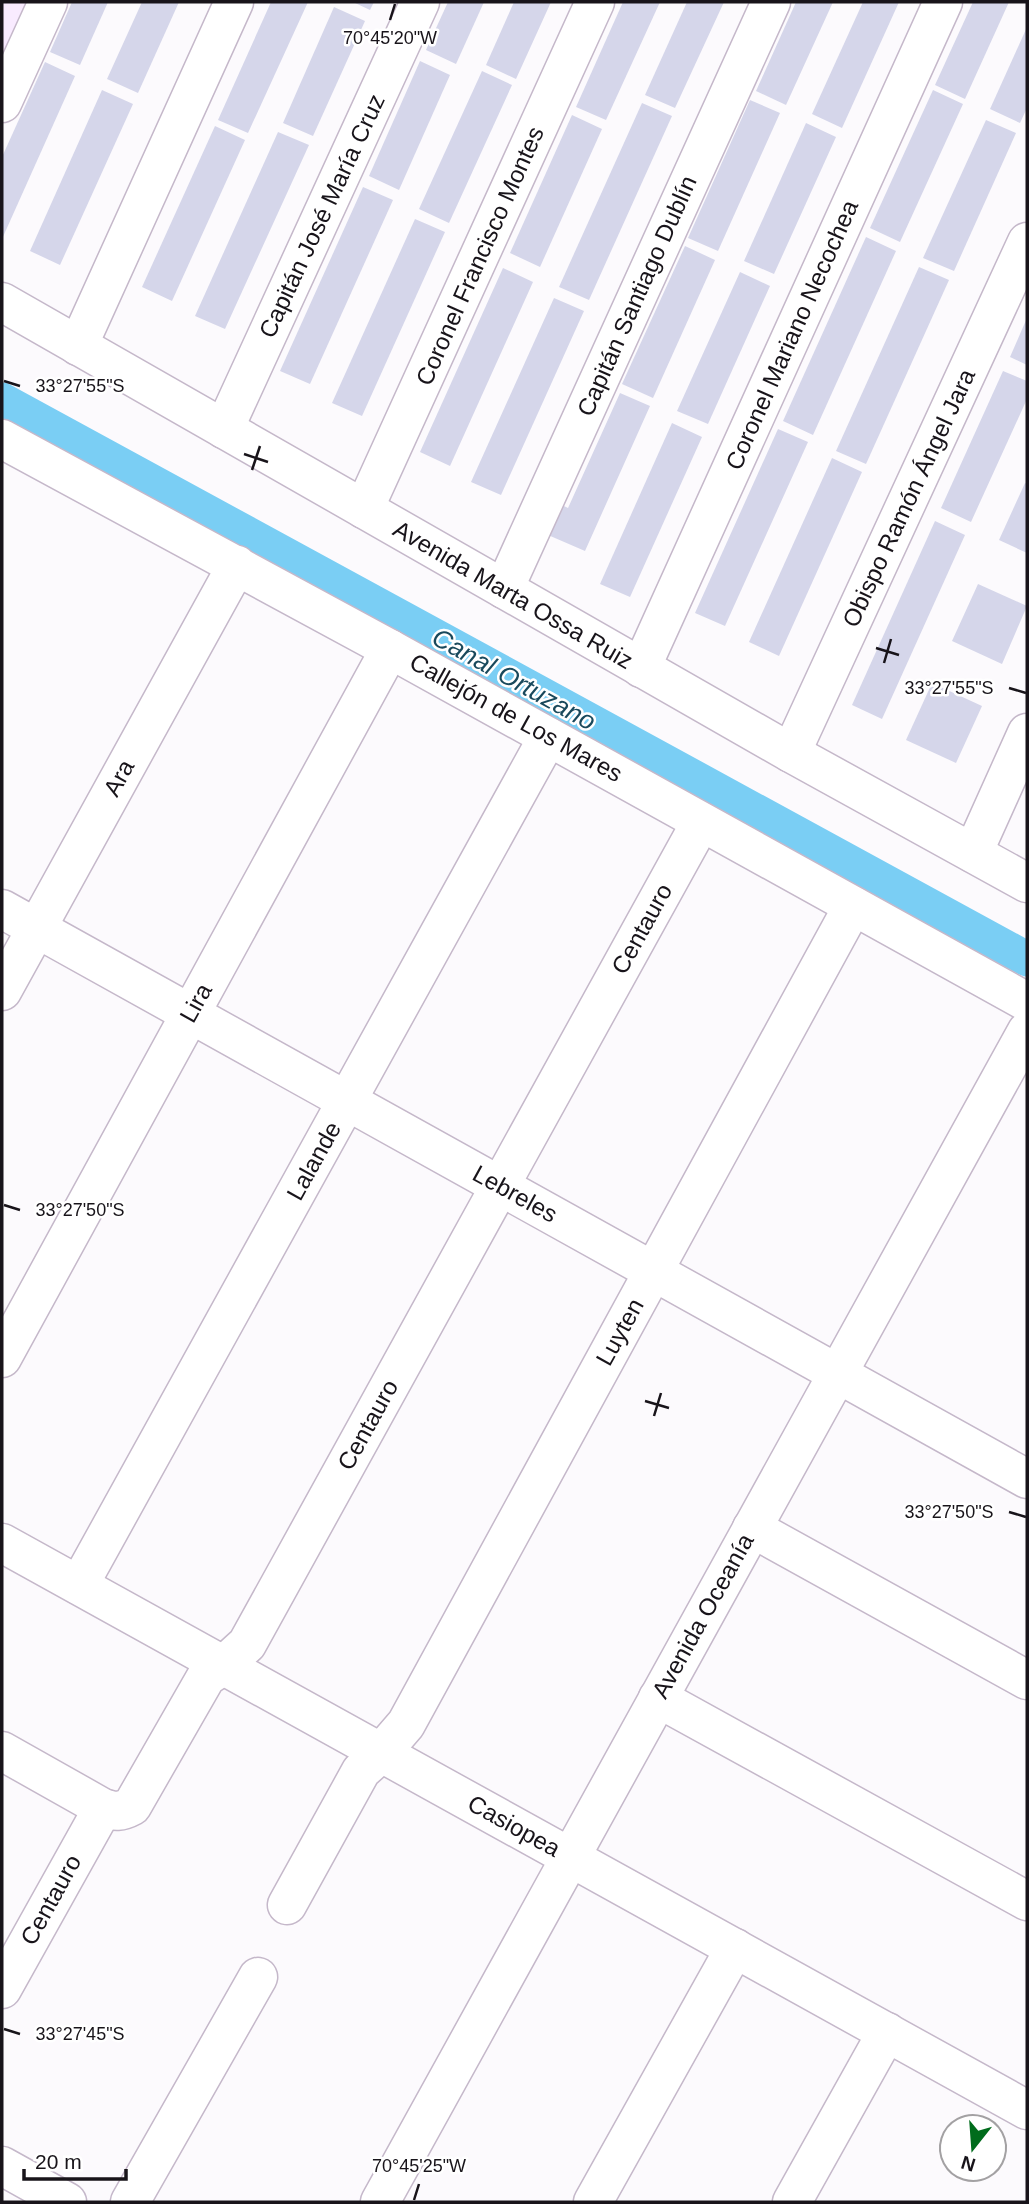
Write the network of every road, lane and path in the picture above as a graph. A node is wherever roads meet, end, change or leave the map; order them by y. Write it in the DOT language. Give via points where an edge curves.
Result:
graph roads {
  1 [pos="48,2"];
  2 [pos="234,2"];
  3 [pos="420,2"];
  4 [pos="595,2"];
  5 [pos="771,2"];
  6 [pos="943,2"];
  7 [pos="2,103"];
  8 [pos="1027,242"];
  9 [pos="2,302"];
  10 [pos="78,345"];
  11 [pos="224,429"];
  12 [pos="2,439"];
  13 [pos="364,509"];
  14 [pos="237,565"];
  15 [pos="504,590"];
  16 [pos="390,649"];
  17 [pos="641,668"];
  18 [pos="1027,733"];
  19 [pos="548,737"];
  20 [pos="791,753"];
  21 [pos="701,822"];
  22 [pos="973,853"];
  23 [pos="1027,883"];
  24 [pos="853,906"];
  25 [pos="2,909"];
  26 [pos="36,928"];
  27 [pos="2,991"];
  28 [pos="1027,1002"];
  29 [pos="190,1014"];
  30 [pos="1027,1031"];
  31 [pos="347,1101"];
  32 [pos="500,1186"];
  33 [pos="653,1271"];
  34 [pos="2,1358"];
  35 [pos="838,1373"];
  36 [pos="1027,1479"];
  37 [pos="752,1528"];
  38 [pos="2,1542"];
  39 [pos="79,1586"];
  40 [pos="224,1665"];
  41 [pos="1027,1680"];
  42 [pos="658,1698"];
  43 [pos="2,1751"];
  44 [pos="382,1753"];
  45 [pos="103,1808"];
  46 [pos="570,1857"];
  47 [pos="1027,1901"];
  48 [pos="287,1905"];
  49 [pos="735,1948"];
  50 [pos="7,1967"];
  51 [pos="257,1978"];
  52 [pos="887,2032"];
  53 [pos="1027,2110"];
  54 [pos="2,2166"];
  55 [pos="802,2199"];
  56 [pos="67,2202"];
  57 [pos="130,2202"];
  58 [pos="380,2202"];
  59 [pos="593,2202"];
  1 -- 7 [label="street"];
  2 -- 10 [label="street"];
  3 -- 11 [label="street, Capitán José María Cruz"];
  4 -- 13 [label="street, Coronel Francisco Montes"];
  5 -- 15 [label="street, Capitán Santiago Dublín"];
  6 -- 17 [label="street, Coronel Mariano Necochea"];
  8 -- 20 [label="street, Obispo Ramón Ángel Jara"];
  9 -- 10 [label="street, Avenida Marta Ossa Ruiz"];
  10 -- 11 [label="street, Avenida Marta Ossa Ruiz"];
  11 -- 13 [label="street, Avenida Marta Ossa Ruiz"];
  12 -- 14 [label="street, Callejón de Los Mares"];
  13 -- 15 [label="street, Avenida Marta Ossa Ruiz"];
  14 -- 16 [label="street, Callejón de Los Mares"];
  14 -- 26 [label="street, Ara"];
  15 -- 17 [label="street, Avenida Marta Ossa Ruiz"];
  16 -- 19 [label="street, Callejón de Los Mares"];
  16 -- 29 [label="street, Lira"];
  17 -- 20 [label="street, Avenida Marta Ossa Ruiz"];
  18 -- 22 [label="street"];
  19 -- 21 [label="street, Callejón de Los Mares"];
  19 -- 31 [label="street, Lalande"];
  20 -- 22 [label="street, Avenida Marta Ossa Ruiz"];
  21 -- 24 [label="street, Callejón de Los Mares"];
  21 -- 32 [label="street, Centauro"];
  22 -- 23 [label="street, Avenida Marta Ossa Ruiz"];
  24 -- 28 [label="street, Callejón de Los Mares"];
  24 -- 33 [label="street, Luyten"];
  25 -- 26 [label="street, Lebreles"];
  26 -- 27 [label="street, Ara"];
  26 -- 29 [label="street, Lebreles"];
  29 -- 31 [label="street, Lebreles"];
  29 -- 34 [label="street, Lira"];
  30 -- 35 [label="street, Avenida Oceanía"];
  31 -- 32 [label="street, Lebreles"];
  31 -- 39 [label="street, Lalande"];
  32 -- 33 [label="street, Lebreles"];
  32 -- 40 [label="street, Centauro" via="247,1644"];
  33 -- 35 [label="street, Lebreles"];
  33 -- 44 [label="street, Luyten" via="406,1724"];
  35 -- 36 [label="street, Lebreles"];
  35 -- 37 [label="street, Avenida Oceanía"];
  37 -- 41 [label="street"];
  37 -- 42 [label="street, Avenida Oceanía"];
  38 -- 39 [label="street, Casiopea"];
  39 -- 40 [label="street, Casiopea"];
  40 -- 44 [label="street, Casiopea"];
  40 -- 45 [label="street, Centauro" via="206,1678 132,1806 113,1812"];
  42 -- 46 [label="street, Avenida Oceanía"];
  42 -- 47 [label="street"];
  43 -- 45 [label="street"];
  44 -- 46 [label="street, Casiopea"];
  44 -- 48 [label="street, Luyten" via="361,1771"];
  45 -- 50 [label="street, Centauro"];
  46 -- 49 [label="street, Casiopea"];
  46 -- 58 [label="street, Avenida Oceanía"];
  49 -- 52 [label="street, Casiopea"];
  49 -- 59 [label="street"];
  51 -- 57 [label="street"];
  52 -- 53 [label="street, Casiopea"];
  52 -- 55 [label="street"];
  54 -- 56 [label="street"];
}
